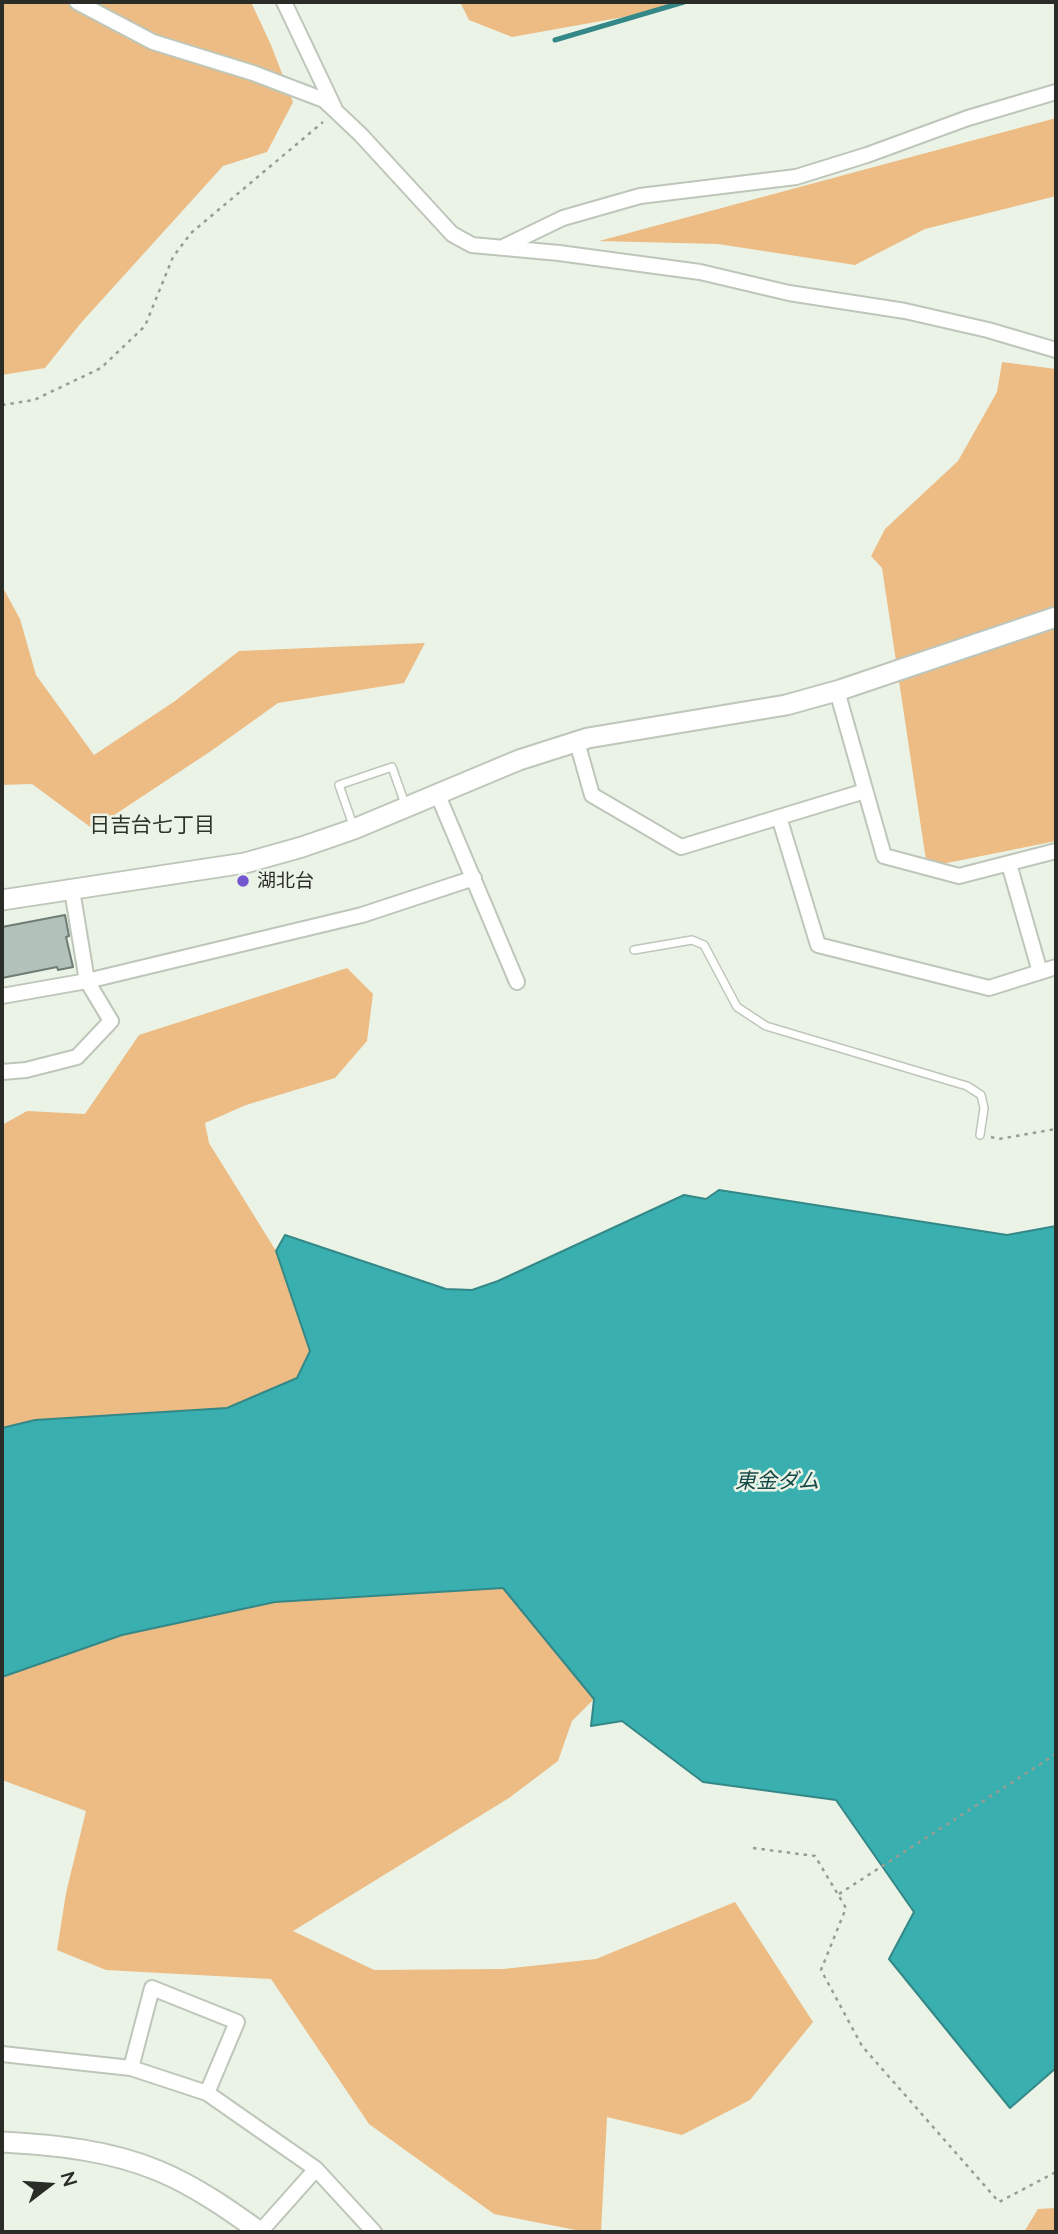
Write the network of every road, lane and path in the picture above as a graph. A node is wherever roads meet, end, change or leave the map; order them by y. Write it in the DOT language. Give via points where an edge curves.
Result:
graph roads {
  1 [pos="77,2"];
  2 [pos="285,2"];
  3 [pos="1056,92"];
  4 [pos="336,112"];
  5 [pos="504,246"];
  6 [pos="1056,350"];
  7 [pos="2,405"];
  8 [pos="1056,617"];
  9 [pos="837,691"];
  10 [pos="577,742"];
  11 [pos="865,791"];
  12 [pos="437,793"];
  13 [pos="406,806"];
  14 [pos="779,817"];
  15 [pos="354,829"];
  16 [pos="1056,850"];
  17 [pos="1009,864"];
  18 [pos="474,878"];
  19 [pos="72,890"];
  20 [pos="2,901"];
  21 [pos="634,950"];
  22 [pos="1056,967"];
  23 [pos="1040,972"];
  24 [pos="88,981"];
  25 [pos="517,982"];
  26 [pos="2,996"];
  27 [pos="2,1072"];
  28 [pos="1056,1129"];
  29 [pos="980,1135"];
  30 [pos="1056,1754"];
  31 [pos="753,1848"];
  32 [pos="839,1894"];
  33 [pos="2,2054"];
  34 [pos="131,2068"];
  35 [pos="207,2092"];
  36 [pos="2,2142"];
  37 [pos="316,2169"];
  38 [pos="1056,2172"];
  39 [pos="260,2232"];
  40 [pos="374,2232"];
  1 -- 4 [label="street" via="153,42 324,100"];
  2 -- 4 [label="street"];
  3 -- 5 [label="street" via="796,177 640,196 563,218"];
  4 -- 5 [label="street" via="452,234 472,245"];
  4 -- 7 [label="path" via="191,233 173,257 145,326 101,368 34,400"];
  5 -- 6 [label="street" via="700,272 988,330"];
  8 -- 9 [label="street"];
  9 -- 10 [label="street" via="786,705"];
  9 -- 11 [label="street"];
  10 -- 12 [label="street"];
  10 -- 14 [label="street" via="592,795 681,847"];
  11 -- 14 [label="street"];
  11 -- 17 [label="street" via="884,856 959,876"];
  12 -- 13 [label="street"];
  12 -- 18 [label="street"];
  13 -- 15 [label="street"];
  13 -- 15 [label="lane" via="392,767 339,785"];
  14 -- 23 [label="street" via="818,945 989,988"];
  15 -- 19 [label="street" via="245,863"];
  16 -- 17 [label="street"];
  17 -- 23 [label="street"];
  18 -- 24 [label="street" via="362,915"];
  18 -- 25 [label="street"];
  19 -- 20 [label="street"];
  19 -- 24 [label="street"];
  21 -- 29 [label="lane" via="692,940 704,945 737,1007 766,1026 967,1086 981,1095"];
  22 -- 23 [label="street"];
  24 -- 26 [label="street"];
  24 -- 27 [label="street" via="111,1021 77,1057"];
  28 -- 29 [label="path" via="999,1139"];
  30 -- 32 [label="path"];
  31 -- 32 [label="path" via="815,1856"];
  32 -- 38 [label="path" via="846,1908 821,1970 862,2046 999,2202"];
  33 -- 34 [label="street"];
  34 -- 35 [label="street"];
  34 -- 35 [label="street" via="152,1988 237,2022"];
  35 -- 37 [label="street"];
  36 -- 39 [label="street" via="49,2144 123,2158 198,2190"];
  37 -- 39 [label="street"];
  37 -- 40 [label="street"];
}
